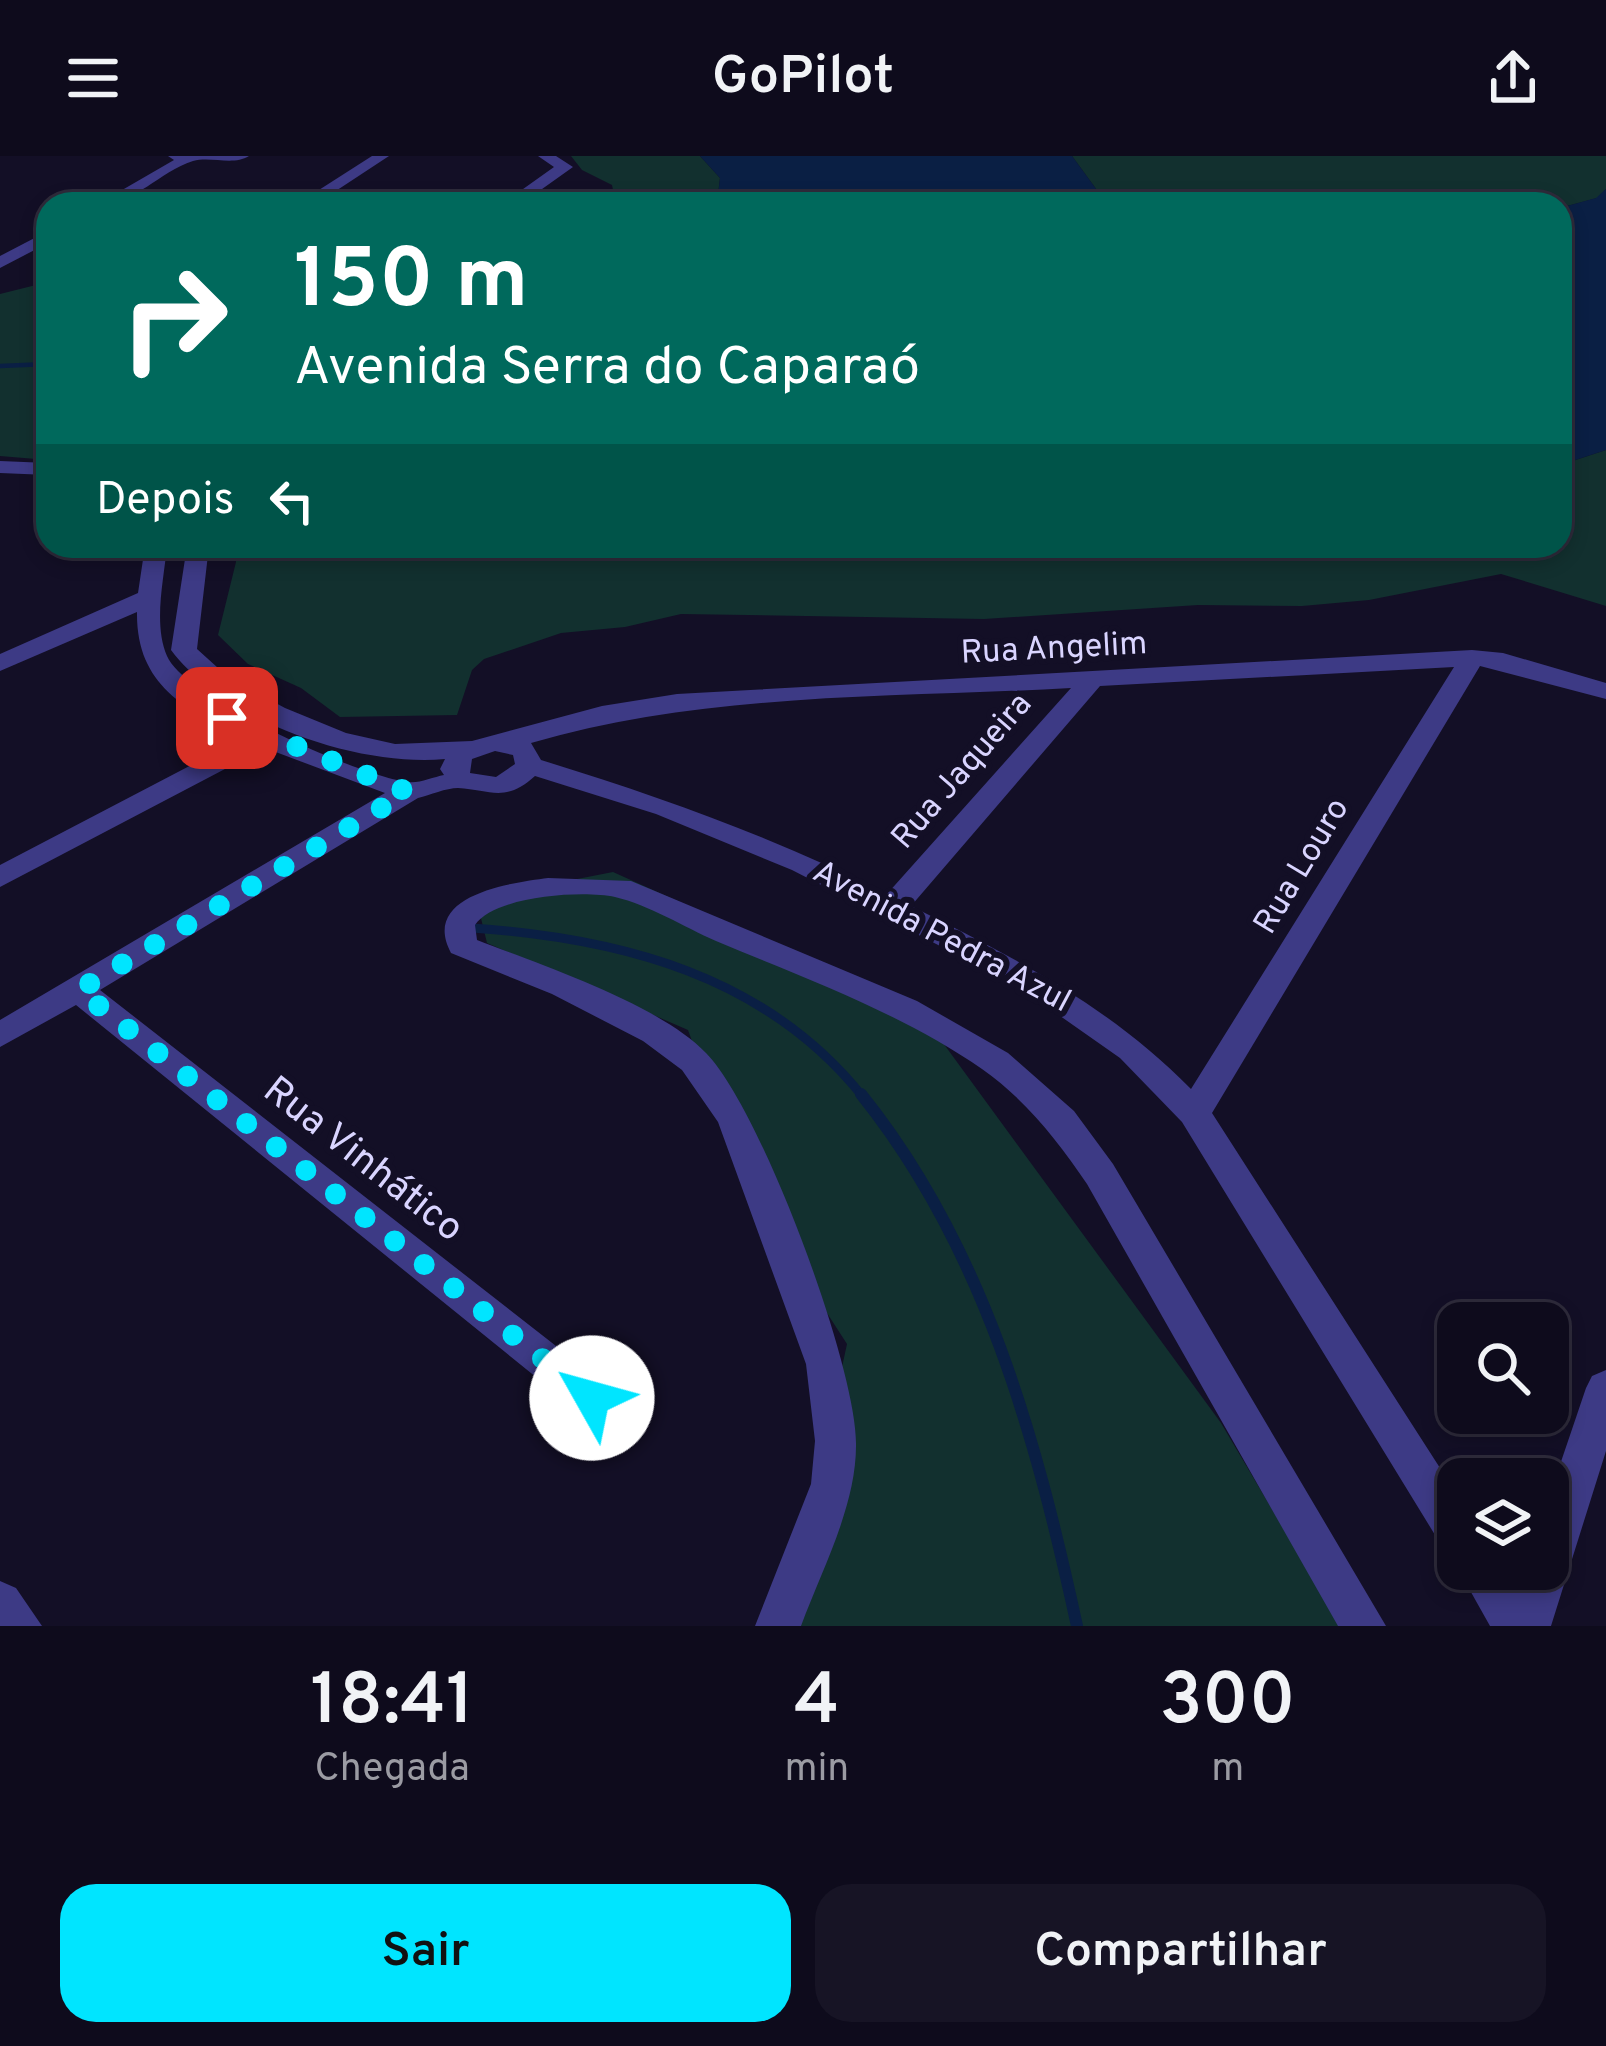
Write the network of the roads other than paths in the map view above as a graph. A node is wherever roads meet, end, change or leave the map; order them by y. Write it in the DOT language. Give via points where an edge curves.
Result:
graph roads {
  1 [pos="242,156"];
  2 [pos="382,156"];
  3 [pos="545,156"];
  4 [pos="181,158"];
  5 [pos="126,192"];
  6 [pos="324,192"];
  7 [pos="530,192"];
  8 [pos="36,243"];
  9 [pos="0,263"];
  10 [pos="0,467"];
  11 [pos="36,468"];
  12 [pos="0,482"];
  13 [pos="36,483"];
  14 [pos="155,558"];
  15 [pos="196,558"];
  16 [pos="150,597"];
  17 [pos="1472,658"];
  18 [pos="0,664"];
  19 [pos="1090,682"];
  20 [pos="1606,691"];
  21 [pos="266,737"];
  22 [pos="506,742"];
  23 [pos="469,748"];
  24 [pos="530,765"];
  25 [pos="460,779"];
  26 [pos="408,792"];
  27 [pos="0,877"];
  28 [pos="891,909"];
  29 [pos="79,990"];
  30 [pos="0,1035"];
  31 [pos="1194,1113"];
  32 [pos="1606,1388"];
  33 [pos="592,1398"];
  34 [pos="1569,1500"];
  35 [pos="1437,1501"];
  36 [pos="1493,1590"];
  37 [pos="1539,1590"];
  38 [pos="0,1603"];
  39 [pos="19,1626"];
  40 [pos="778,1626"];
  41 [pos="1364,1626"];
  42 [pos="1516,1626"];
  43 [pos="1528,1626"];
  1 -- 4 [label="street"];
  2 -- 6 [label="street"];
  3 -- 7 [label="street" via="564,164 562,171"];
  4 -- 5 [label="street"];
  8 -- 9 [label="street"];
  10 -- 11 [label="street"];
  12 -- 13 [label="street"];
  14 -- 16 [label="street"];
  15 -- 23 [label="street" via="184,650 202,671 364,748"];
  16 -- 18 [label="street"];
  16 -- 21 [label="street" via="153,653 163,677 188,700"];
  17 -- 19 [label="street, Rua Angelim"];
  17 -- 20 [label="street, Rua Angelim"];
  17 -- 31 [label="street, Rua Louro"];
  19 -- 22 [label="street, Rua Angelim" via="677,702"];
  19 -- 28 [label="street, Rua Jaqueira"];
  21 -- 26 [label="street"];
  21 -- 27 [label="street"];
  22 -- 23 [label="street"];
  22 -- 24 [label="street, Avenida Pedra Azul" via="525,751"];
  23 -- 25 [label="street" via="456,761"];
  24 -- 25 [label="street" via="501,785"];
  24 -- 28 [label="street, Avenida Pedra Azul" via="706,823"];
  25 -- 26 [label="street"];
  26 -- 29 [label="street"];
  28 -- 31 [label="street, Avenida Pedra Azul" via="1028,977 1132,1049"];
  29 -- 30 [label="street"];
  29 -- 33 [label="street, Rua Vinhático"];
  31 -- 35 [label="street, Avenida Pedra Azul"];
  32 -- 34 [label="street"];
  36 -- 42 [label="street"];
  37 -- 43 [label="street"];
  38 -- 39 [label="street"];
  40 -- 41 [label="street" via="832,1484 836,1441 826,1364 734,1118 694,1061 655,1034 462,946 464,917 496,897 572,884 620,888 907,1009 996,1062 1062,1120 1100,1174"];
}
